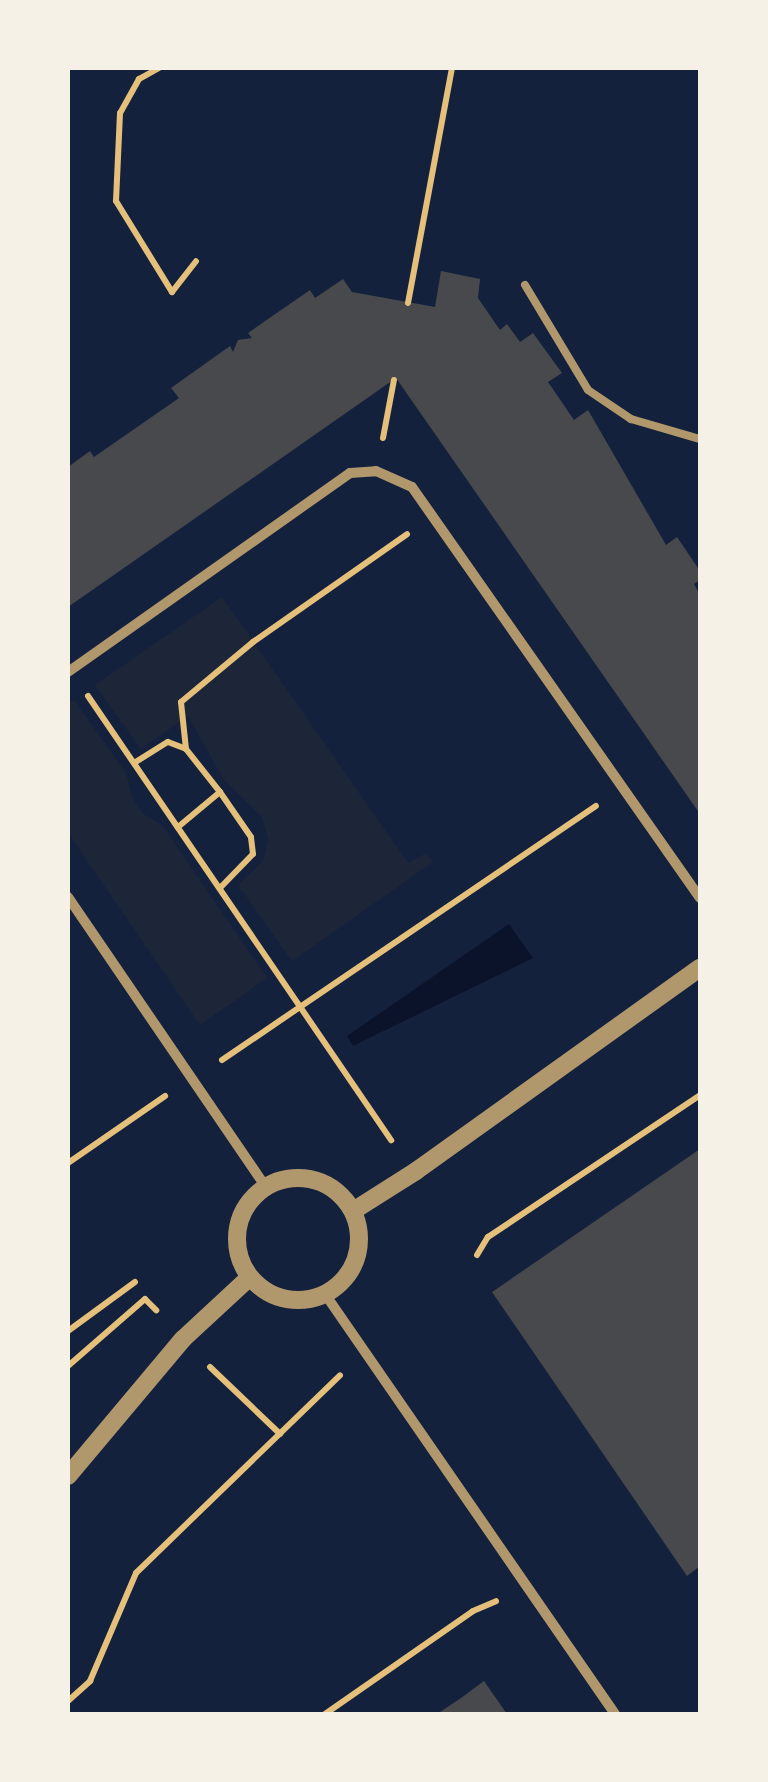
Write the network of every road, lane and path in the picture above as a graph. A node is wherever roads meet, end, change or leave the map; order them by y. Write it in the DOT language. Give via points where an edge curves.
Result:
graph roads {
  1 [pos="159,68"];
  2 [pos="452,68"];
  3 [pos="196,261"];
  4 [pos="526,285"];
  5 [pos="408,302"];
  6 [pos="394,380"];
  7 [pos="700,439"];
  8 [pos="376,471"];
  9 [pos="432,516"];
  10 [pos="69,671"];
  11 [pos="186,749"];
  12 [pos="134,763"];
  13 [pos="622,788"];
  14 [pos="220,792"];
  15 [pos="178,827"];
  16 [pos="220,888"];
  17 [pos="68,897"];
  18 [pos="700,898"];
  19 [pos="700,968"];
  20 [pos="301,1008"];
  21 [pos="193,1077"];
  22 [pos="700,1095"];
  23 [pos="391,1140"];
  24 [pos="68,1163"];
  25 [pos="266,1187"];
  26 [pos="353,1211"];
  27 [pos="477,1254"];
  28 [pos="250,1277"];
  29 [pos="135,1282"];
  30 [pos="325,1294"];
  31 [pos="156,1310"];
  32 [pos="68,1331"];
  33 [pos="68,1366"];
  34 [pos="210,1367"];
  35 [pos="344,1370"];
  36 [pos="280,1434"];
  37 [pos="68,1476"];
  38 [pos="497,1600"];
  39 [pos="68,1701"];
  40 [pos="325,1714"];
  41 [pos="615,1714"];
  1 -- 3 [label="path" via="139,79 120,113 116,202 172,292"];
  2 -- 5 [label="path"];
  4 -- 7 [label="lane" via="588,390 631,419"];
  6 -- 8 [label="path"];
  8 -- 9 [label="street" via="412,487"];
  8 -- 10 [label="street" via="350,472"];
  9 -- 11 [label="path" via="253,642 181,702"];
  9 -- 13 [label="street"];
  10 -- 12 [label="path"];
  11 -- 12 [label="path" via="168,742"];
  11 -- 14 [label="path"];
  12 -- 15 [label="path"];
  13 -- 18 [label="street"];
  13 -- 20 [label="path"];
  14 -- 15 [label="path"];
  14 -- 16 [label="path" via="250,837 253,854"];
  15 -- 16 [label="path"];
  16 -- 20 [label="path"];
  17 -- 21 [label="street"];
  19 -- 26 [label="street"];
  20 -- 21 [label="path"];
  20 -- 23 [label="path"];
  21 -- 24 [label="path"];
  21 -- 25 [label="street"];
  22 -- 27 [label="path" via="488,1237"];
  25 -- 26 [label="street" via="284,1178 324,1183"];
  25 -- 28 [label="street" via="250,1200 236,1238"];
  26 -- 30 [label="street" via="359,1244 354,1264"];
  28 -- 30 [label="street" via="284,1298"];
  28 -- 37 [label="street" via="184,1339"];
  29 -- 32 [label="path"];
  30 -- 41 [label="street"];
  31 -- 33 [label="path" via="145,1299"];
  34 -- 36 [label="path"];
  35 -- 36 [label="path"];
  36 -- 39 [label="path" via="136,1573 90,1682"];
  38 -- 40 [label="path"];
}
